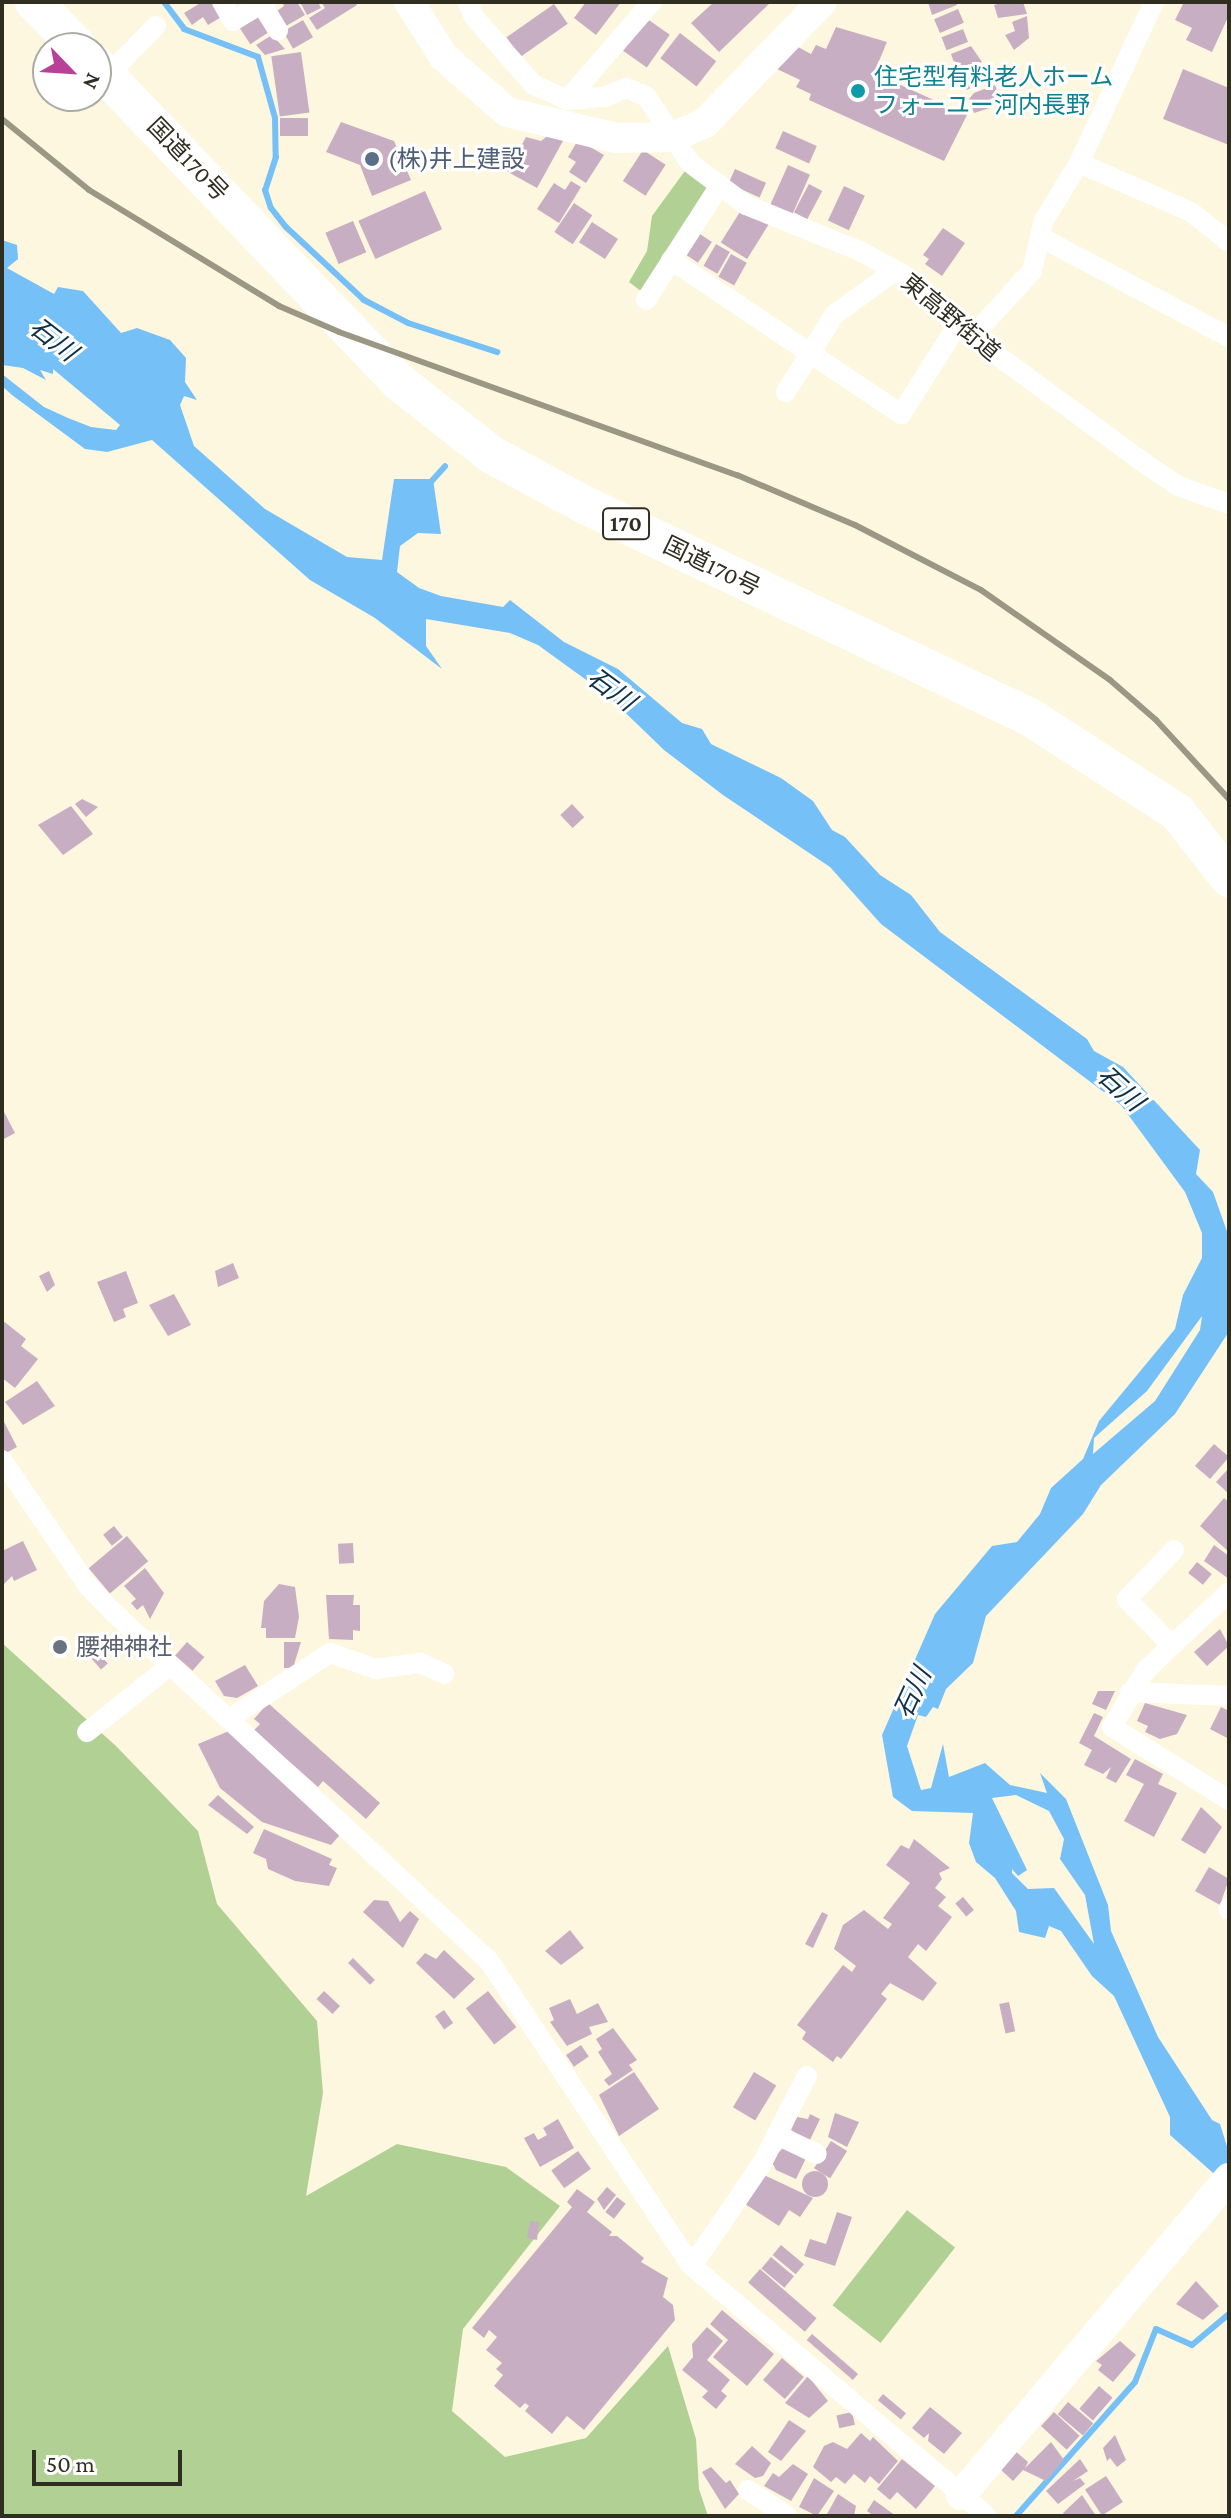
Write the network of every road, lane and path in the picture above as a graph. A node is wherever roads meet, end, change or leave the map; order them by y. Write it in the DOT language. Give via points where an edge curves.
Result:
graph roads {
  1 [pos="34,2"];
  2 [pos="222,2"];
  3 [pos="409,2"];
  4 [pos="468,2"];
  5 [pos="652,2"];
  6 [pos="822,2"];
  7 [pos="1154,2"];
  8 [pos="263,3"];
  9 [pos="156,26"];
  10 [pos="278,31"];
  11 [pos="63,32"];
  12 [pos="112,63"];
  13 [pos="112,81"];
  14 [pos="567,100"];
  15 [pos="672,137"];
  16 [pos="1079,163"];
  17 [pos="720,185"];
  18 [pos="1040,237"];
  19 [pos="1229,242"];
  20 [pos="671,260"];
  21 [pos="895,271"];
  22 [pos="646,300"];
  23 [pos="965,331"];
  24 [pos="1229,337"];
  25 [pos="810,355"];
  26 [pos="786,392"];
  27 [pos="1229,504"];
  28 [pos="1229,878"];
  29 [pos="2,1460"];
  30 [pos="1169,1564"];
  31 [pos="1229,1592"];
  32 [pos="1171,1645"];
  33 [pos="171,1665"];
  34 [pos="445,1674"];
  35 [pos="1130,1692"];
  36 [pos="1229,1696"];
  37 [pos="229,1719"];
  38 [pos="87,1732"];
  39 [pos="1229,1800"];
  40 [pos="807,2076"];
  41 [pos="777,2135"];
  42 [pos="817,2154"];
  43 [pos="1229,2178"];
  44 [pos="692,2266"];
  45 [pos="748,2490"];
  46 [pos="961,2495"];
  47 [pos="787,2516"];
  48 [pos="987,2516"];
  1 -- 11 [label="highway"];
  2 -- 8 [label="street" via="233,21"];
  3 -- 15 [label="street" via="444,57 507,112 616,138"];
  4 -- 14 [label="street" via="516,69 551,95"];
  5 -- 14 [label="street"];
  6 -- 15 [label="street" via="705,123"];
  7 -- 16 [label="street"];
  8 -- 10 [label="street"];
  9 -- 12 [label="street"];
  13 -- 28 [label="highway, 国道170号 / 170" via="400,383 492,455 581,503 1030,717 1177,812"];
  14 -- 15 [label="street, 東高野街道" via="605,97 626,88 646,96"];
  15 -- 17 [label="street, 東高野街道" via="690,163"];
  16 -- 18 [label="street" via="1044,220"];
  16 -- 19 [label="street" via="1191,212"];
  17 -- 20 [label="street"];
  17 -- 21 [label="street, 東高野街道" via="746,205"];
  18 -- 23 [label="street" via="1032,271"];
  18 -- 24 [label="street"];
  20 -- 22 [label="street"];
  20 -- 25 [label="street"];
  21 -- 23 [label="street, 東高野街道"];
  21 -- 25 [label="street" via="835,314"];
  23 -- 25 [label="street" via="901,414"];
  23 -- 27 [label="street, 東高野街道" via="1178,486"];
  25 -- 26 [label="street"];
  29 -- 33 [label="street" via="88,1586"];
  30 -- 32 [label="street" via="1127,1599"];
  31 -- 32 [label="street"];
  32 -- 35 [label="street"];
  33 -- 37 [label="street"];
  33 -- 38 [label="street"];
  34 -- 37 [label="street" via="420,1663 376,1669 330,1653"];
  35 -- 36 [label="street"];
  35 -- 39 [label="street" via="1112,1727"];
  37 -- 44 [label="street" via="489,1961"];
  40 -- 41 [label="street"];
  41 -- 42 [label="street"];
  41 -- 44 [label="street"];
  43 -- 46 [label="street"];
  44 -- 46 [label="street"];
  45 -- 47 [label="street"];
  46 -- 48 [label="street"];
}
